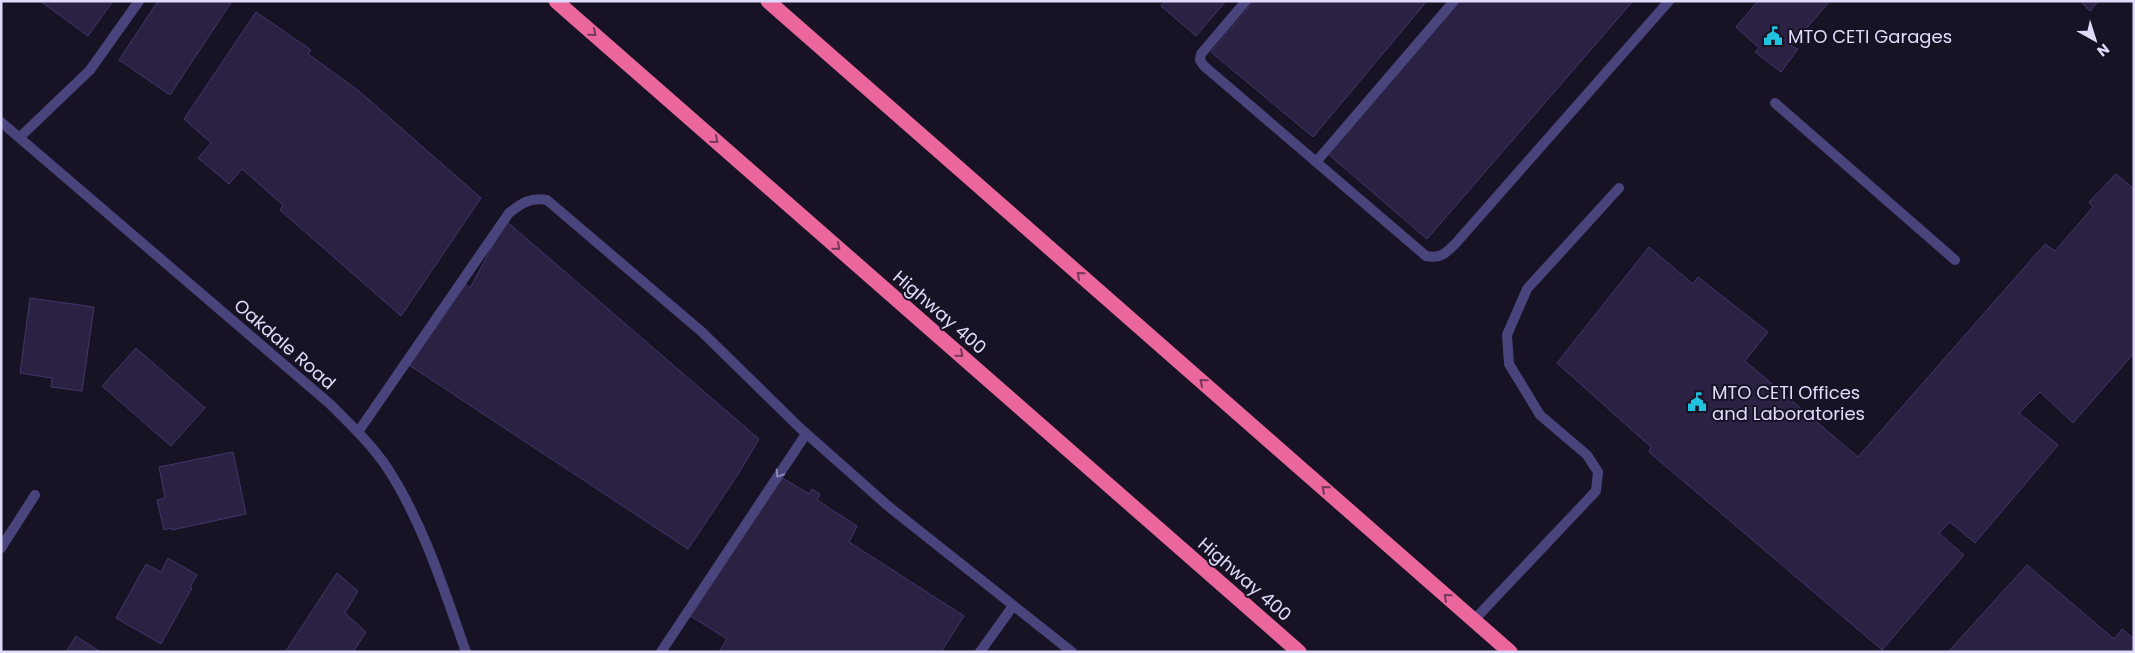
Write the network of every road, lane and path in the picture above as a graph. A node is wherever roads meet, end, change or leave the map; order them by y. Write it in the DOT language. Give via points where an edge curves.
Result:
graph roads {
  1 [pos="139,1"];
  2 [pos="556,1"];
  3 [pos="768,1"];
  4 [pos="1246,1"];
  5 [pos="1454,1"];
  6 [pos="1669,1"];
  7 [pos="1775,103"];
  8 [pos="1,122"];
  9 [pos="20,137"];
  10 [pos="1316,162"];
  11 [pos="1619,188"];
  12 [pos="1955,260"];
  13 [pos="358,432"];
  14 [pos="806,434"];
  15 [pos="35,495"];
  16 [pos="1,548"];
  17 [pos="1013,606"];
  18 [pos="1474,620"];
  19 [pos="466,652"];
  20 [pos="661,652"];
  21 [pos="980,652"];
  22 [pos="1072,652"];
  23 [pos="1299,652"];
  24 [pos="1510,652"];
  1 -- 9 [label="street" via="90,70"];
  2 -- 23 [label="highway, Highway 400, one-way"];
  18 -- 3 [label="highway, one-way"];
  4 -- 10 [label="street" via="1200,60"];
  5 -- 10 [label="street"];
  6 -- 10 [label="street" via="1446,254 1436,258 1426,256"];
  7 -- 12 [label="street"];
  8 -- 9 [label="street, Oakdale Road"];
  9 -- 13 [label="street, Oakdale Road" via="322,397"];
  11 -- 18 [label="street" via="1527,289 1507,335 1508,364 1540,415 1586,455 1598,472 1596,492"];
  13 -- 14 [label="street" via="504,220 525,200 537,198 547,200 636,274 702,332"];
  13 -- 19 [label="street, Oakdale Road" via="388,469 414,517"];
  14 -- 17 [label="street" via="888,506"];
  14 -- 20 [label="street, one-way"];
  15 -- 16 [label="street"];
  17 -- 21 [label="street"];
  17 -- 22 [label="street"];
  18 -- 24 [label="highway"];
}
